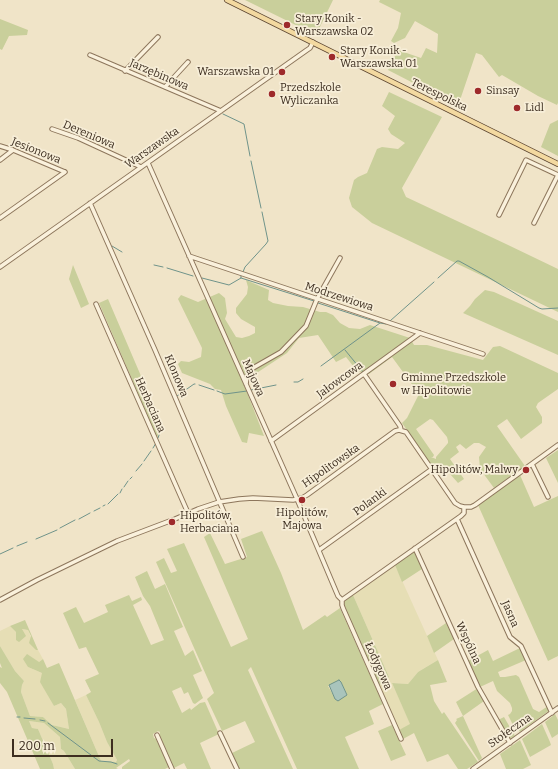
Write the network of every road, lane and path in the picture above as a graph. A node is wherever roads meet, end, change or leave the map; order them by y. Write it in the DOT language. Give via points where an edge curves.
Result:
graph roads {
  1 [pos="227,0"];
  2 [pos="158,37"];
  3 [pos="313,42"];
  4 [pos="90,55"];
  5 [pos="188,62"];
  6 [pos="125,71"];
  7 [pos="165,87"];
  8 [pos="221,111"];
  9 [pos="52,129"];
  10 [pos="0,146"];
  11 [pos="13,150"];
  12 [pos="0,160"];
  13 [pos="148,163"];
  14 [pos="558,164"];
  15 [pos="142,167"];
  16 [pos="558,175"];
  17 [pos="90,203"];
  18 [pos="499,215"];
  19 [pos="0,218"];
  20 [pos="534,223"];
  21 [pos="189,256"];
  22 [pos="340,258"];
  23 [pos="0,267"];
  24 [pos="317,299"];
  25 [pos="96,304"];
  26 [pos="420,333"];
  27 [pos="483,354"];
  28 [pos="364,374"];
  29 [pos="246,385"];
  30 [pos="401,430"];
  31 [pos="271,441"];
  32 [pos="558,445"];
  33 [pos="532,464"];
  34 [pos="432,469"];
  35 [pos="548,497"];
  36 [pos="297,499"];
  37 [pos="219,502"];
  38 [pos="464,507"];
  39 [pos="188,513"];
  40 [pos="457,519"];
  41 [pos="415,548"];
  42 [pos="319,550"];
  43 [pos="243,556"];
  44 [pos="0,600"];
  45 [pos="342,600"];
  46 [pos="558,708"];
  47 [pos="552,712"];
  48 [pos="220,733"];
  49 [pos="157,735"];
  50 [pos="401,739"];
  51 [pos="510,743"];
  52 [pos="172,769"];
  53 [pos="237,769"];
  54 [pos="473,769"];
  1 -- 3 [label="main road, Terespolska"];
  2 -- 6 [label="street"];
  3 -- 8 [label="street, Warszawska" via="310,48"];
  3 -- 14 [label="main road, Terespolska"];
  4 -- 6 [label="street, Jarzębinowa"];
  5 -- 7 [label="street"];
  6 -- 7 [label="street, Jarzębinowa"];
  7 -- 8 [label="street, Jarzębinowa"];
  8 -- 13 [label="street, Warszawska"];
  9 -- 15 [label="street, Dereniowa"];
  10 -- 11 [label="street, Jesionowa"];
  11 -- 12 [label="street"];
  11 -- 19 [label="street, Jesionowa" via="65,172"];
  13 -- 15 [label="street, Warszawska"];
  13 -- 21 [label="street, Majowa"];
  15 -- 17 [label="street, Warszawska"];
  16 -- 18 [label="street" via="526,160"];
  16 -- 20 [label="street"];
  17 -- 23 [label="street, Warszawska"];
  17 -- 37 [label="street, Klonowa"];
  21 -- 24 [label="street, Modrzewiowa"];
  21 -- 29 [label="street, Majowa"];
  22 -- 24 [label="street"];
  24 -- 26 [label="street, Modrzewiowa"];
  24 -- 29 [label="street" via="306,326 281,352 253,368 247,377"];
  25 -- 39 [label="street, Herbaciana"];
  26 -- 27 [label="street, Modrzewiowa"];
  26 -- 28 [label="street, Jałowcowa"];
  28 -- 30 [label="street"];
  28 -- 31 [label="street, Jałowcowa"];
  29 -- 31 [label="street, Majowa"];
  30 -- 34 [label="street" via="406,432"];
  30 -- 36 [label="street, Hipolitowska" via="395,431"];
  31 -- 36 [label="street, Majowa"];
  32 -- 33 [label="street"];
  33 -- 35 [label="street"];
  33 -- 38 [label="street" via="475,505"];
  34 -- 38 [label="street" via="455,503"];
  34 -- 42 [label="street, Polanki"];
  36 -- 37 [label="street, Hipolitowska" via="239,499"];
  36 -- 42 [label="street, Majowa"];
  37 -- 39 [label="street, Hipolitowska"];
  37 -- 43 [label="street, Klonowa"];
  38 -- 40 [label="street" via="462,515"];
  39 -- 44 [label="street, Hipolitowska" via="117,541"];
  40 -- 41 [label="street"];
  40 -- 47 [label="street, Jasna" via="510,637 521,646"];
  41 -- 45 [label="street"];
  41 -- 51 [label="street, Wspólna" via="478,687"];
  42 -- 45 [label="street, Majowa"];
  45 -- 50 [label="street, Łodygowa" via="343,608"];
  46 -- 47 [label="street, Stołeczna"];
  47 -- 51 [label="street, Stołeczna"];
  48 -- 53 [label="street"];
  49 -- 52 [label="street"];
  51 -- 54 [label="street, Stołeczna"];
}
